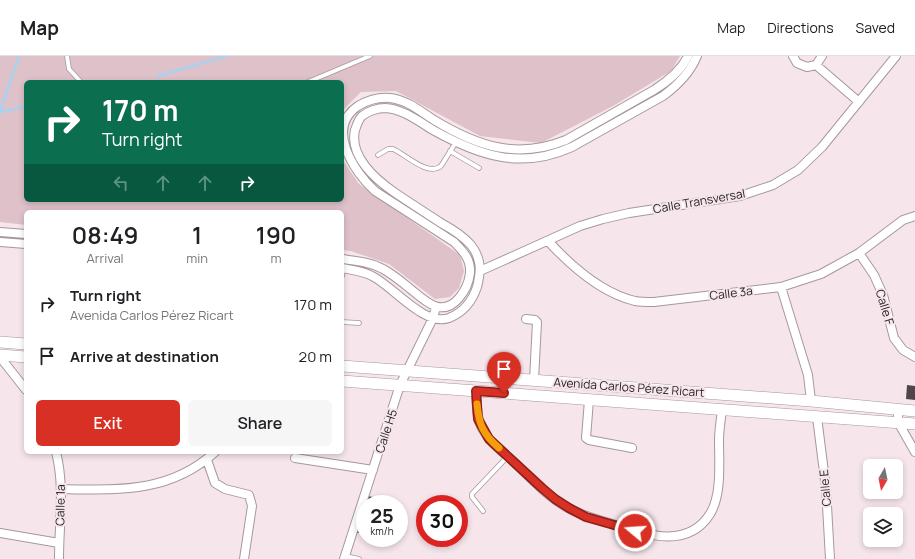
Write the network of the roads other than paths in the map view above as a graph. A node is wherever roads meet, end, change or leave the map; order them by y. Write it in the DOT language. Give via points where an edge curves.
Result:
graph roads {
  1 [pos="67,56"];
  2 [pos="370,56"];
  3 [pos="688,56"];
  4 [pos="697,56"];
  5 [pos="793,56"];
  6 [pos="822,56"];
  7 [pos="896,56"];
  8 [pos="816,65"];
  9 [pos="79,80"];
  10 [pos="313,80"];
  11 [pos="665,83"];
  12 [pos="672,90"];
  13 [pos="858,102"];
  14 [pos="344,125"];
  15 [pos="344,140"];
  16 [pos="456,142"];
  17 [pos="450,151"];
  18 [pos="378,155"];
  19 [pos="479,168"];
  20 [pos="915,216"];
  21 [pos="0,232"];
  22 [pos="24,234"];
  23 [pos="548,241"];
  24 [pos="0,242"];
  25 [pos="24,244"];
  26 [pos="472,247"];
  27 [pos="464,251"];
  28 [pos="858,254"];
  29 [pos="344,259"];
  30 [pos="344,271"];
  31 [pos="480,271"];
  32 [pos="781,287"];
  33 [pos="436,307"];
  34 [pos="433,318"];
  35 [pos="526,319"];
  36 [pos="344,322"];
  37 [pos="359,323"];
  38 [pos="0,342"];
  39 [pos="24,344"];
  40 [pos="0,356"];
  41 [pos="24,357"];
  42 [pos="915,357"];
  43 [pos="344,366"];
  44 [pos="408,371"];
  45 [pos="534,380"];
  46 [pos="344,381"];
  47 [pos="400,385"];
  48 [pos="24,387"];
  49 [pos="476,391"];
  50 [pos="588,400"];
  51 [pos="811,401"];
  52 [pos="898,409"];
  53 [pos="722,410"];
  54 [pos="915,411"];
  55 [pos="817,417"];
  56 [pos="898,422"];
  57 [pos="915,424"];
  58 [pos="632,448"];
  59 [pos="915,452"];
  60 [pos="56,454"];
  61 [pos="213,454"];
  62 [pos="508,456"];
  63 [pos="295,458"];
  64 [pos="207,460"];
  65 [pos="373,470"];
  66 [pos="61,489"];
  67 [pos="483,511"];
  68 [pos="0,533"];
  69 [pos="59,543"];
  70 [pos="344,557"];
  71 [pos="59,559"];
  72 [pos="244,559"];
  73 [pos="359,559"];
  74 [pos="830,559"];
  1 -- 9 [label="lane" via="69,69"];
  2 -- 10 [label="lane"];
  3 -- 11 [label="street" via="677,72"];
  4 -- 12 [label="street" via="684,78"];
  5 -- 8 [label="street" via="802,66"];
  6 -- 8 [label="street"];
  7 -- 13 [label="street, Calle Transversal"];
  8 -- 13 [label="street"];
  11 -- 12 [label="street"];
  11 -- 14 [label="street" via="566,140 534,150 506,149 479,141 444,126 411,105 390,98 366,101 348,115"];
  12 -- 16 [label="street" via="572,147 544,157 528,160 502,158"];
  13 -- 23 [label="street, Calle Transversal" via="822,147 798,170 773,185 740,196 603,219 580,226"];
  15 -- 27 [label="street" via="349,157 375,191"];
  16 -- 17 [label="lane"];
  16 -- 26 [label="street" via="406,114 383,108 366,113 360,118 354,142 371,173 380,182 456,232"];
  17 -- 18 [label="lane" via="441,166 432,170 420,166 393,149"];
  17 -- 19 [label="lane"];
  20 -- 28 [label="street, Calle 3a" via="904,220"];
  21 -- 22 [label="street"];
  23 -- 31 [label="street, Calle Transversal"];
  23 -- 32 [label="street, Calle 3a" via="564,259 585,276 620,296 635,301 654,302"];
  24 -- 25 [label="street"];
  26 -- 27 [label="street"];
  26 -- 31 [label="street"];
  27 -- 33 [label="street" via="469,260 468,284 456,302"];
  28 -- 32 [label="street, Calle 3a" via="821,274"];
  28 -- 42 [label="street, Calle F" via="874,275 880,288 894,338 903,350"];
  29 -- 33 [label="street" via="362,261 384,269 426,303"];
  30 -- 34 [label="street" via="373,276 415,308"];
  31 -- 34 [label="street" via="474,297 463,311 447,318"];
  32 -- 51 [label="street" via="808,375"];
  33 -- 34 [label="street, Calle H5"];
  34 -- 44 [label="street, Calle H5"];
  35 -- 45 [label="street" via="538,322"];
  36 -- 37 [label="lane"];
  38 -- 39 [label="main road"];
  40 -- 41 [label="main road"];
  40 -- 48 [label="street"];
  43 -- 44 [label="main road, Avenida Carlos Pérez Ricart"];
  44 -- 45 [label="main road, Avenida Carlos Pérez Ricart"];
  44 -- 47 [label="street, Calle H5"];
  45 -- 51 [label="main road, Avenida Carlos Pérez Ricart"];
  46 -- 47 [label="main road, Avenida Carlos Pérez Ricart"];
  47 -- 49 [label="main road, Avenida Carlos Pérez Ricart"];
  47 -- 65 [label="street, Calle H5"];
  49 -- 50 [label="main road, Avenida Carlos Pérez Ricart"];
  49 -- 62 [label="street" via="478,419 482,429"];
  50 -- 53 [label="main road, Avenida Carlos Pérez Ricart"];
  50 -- 58 [label="street" via="586,438"];
  51 -- 52 [label="main road, Avenida Carlos Pérez Ricart"];
  52 -- 54 [label="main road, Avenida Carlos Pérez Ricart"];
  52 -- 56 [label="street"];
  53 -- 55 [label="main road, Avenida Carlos Pérez Ricart"];
  53 -- 62 [label="street" via="719,478 715,501 710,514 701,524 680,536 648,536 586,517 555,499"];
  55 -- 56 [label="main road, Avenida Carlos Pérez Ricart"];
  55 -- 74 [label="street, Calle E" via="826,488"];
  56 -- 57 [label="main road, Avenida Carlos Pérez Ricart"];
  56 -- 59 [label="street"];
  60 -- 66 [label="street, Calle 1a"];
  61 -- 64 [label="street"];
  62 -- 67 [label="lane" via="472,494"];
  63 -- 65 [label="street"];
  64 -- 66 [label="street" via="176,478 144,486 102,490"];
  64 -- 72 [label="street" via="214,483 225,489 249,495 251,500"];
  65 -- 70 [label="street, Calle H5"];
  66 -- 69 [label="street, Calle 1a"];
  68 -- 69 [label="street"];
  69 -- 71 [label="street, Calle 1a"];
  70 -- 73 [label="lane"];
}
